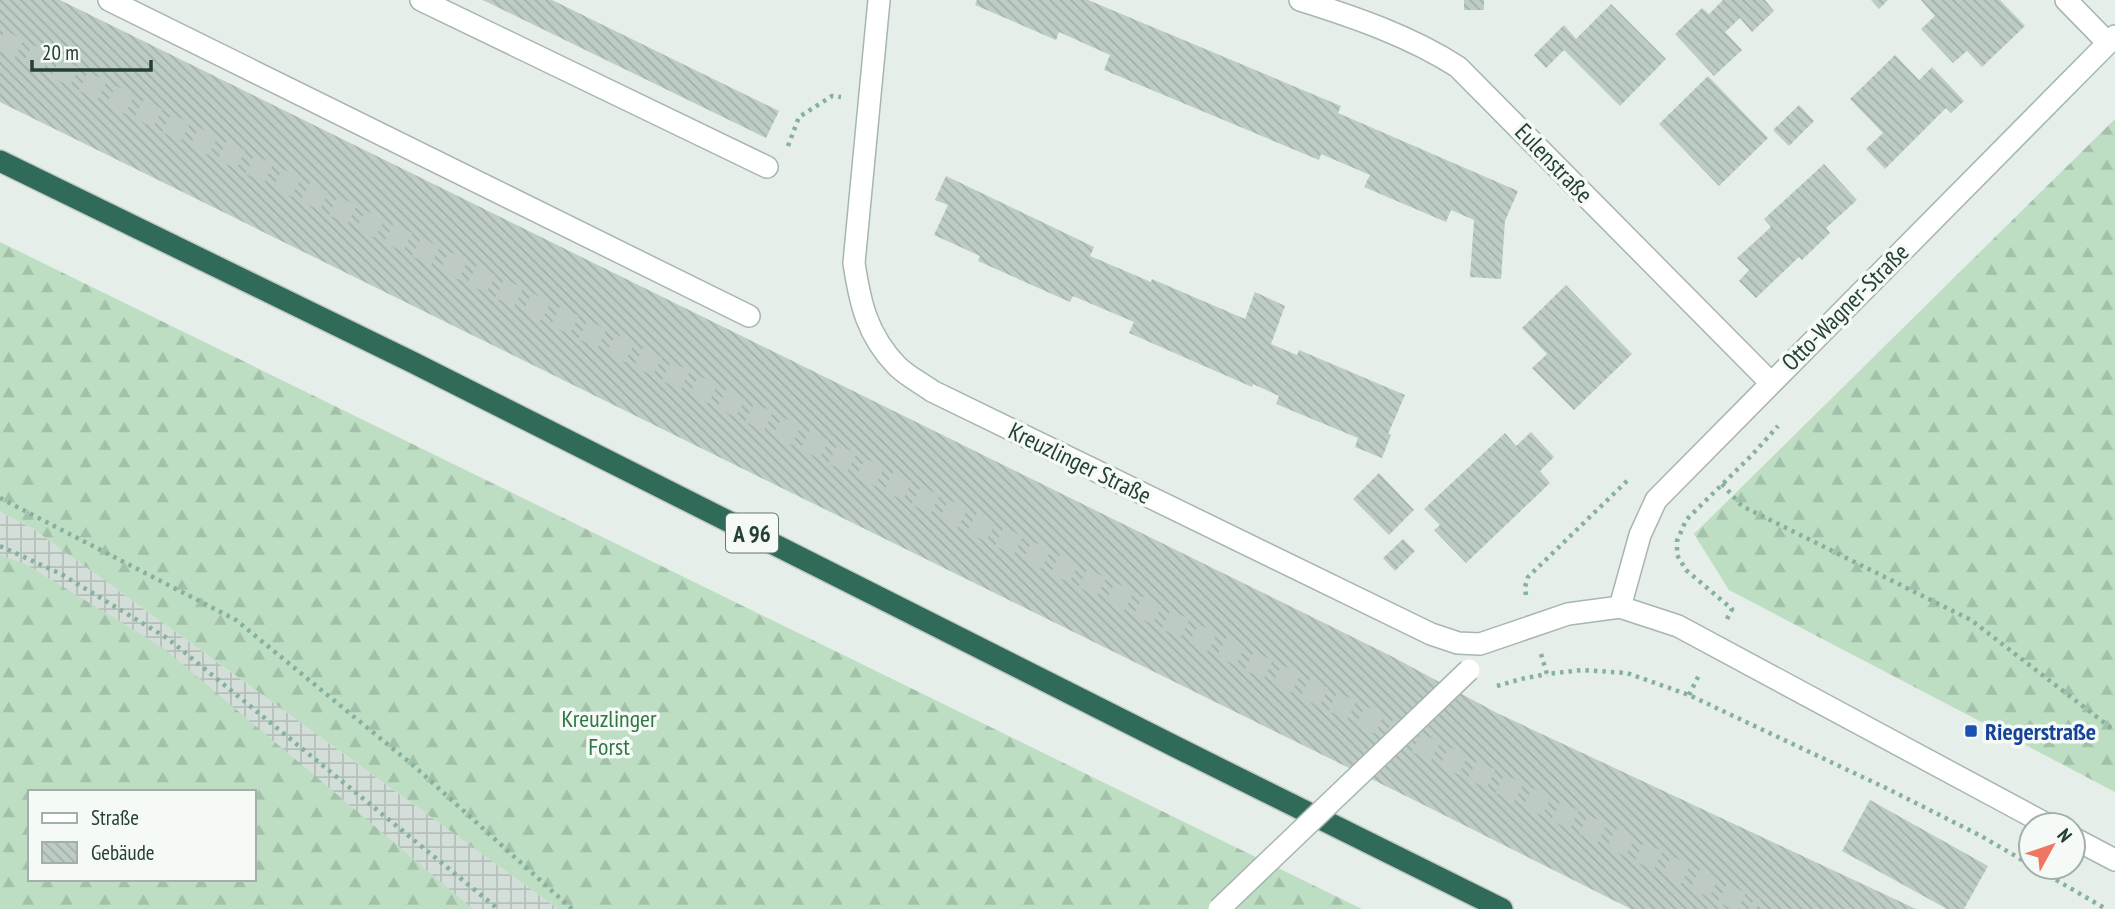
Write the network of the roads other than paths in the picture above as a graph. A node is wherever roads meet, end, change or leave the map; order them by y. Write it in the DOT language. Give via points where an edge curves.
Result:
graph roads {
  1 [pos="109,0"];
  2 [pos="421,0"];
  3 [pos="879,0"];
  4 [pos="1300,0"];
  5 [pos="2066,0"];
  6 [pos="2112,39"];
  7 [pos="0,161"];
  8 [pos="767,167"];
  9 [pos="749,316"];
  10 [pos="1770,382"];
  11 [pos="1620,607"];
  12 [pos="1480,644"];
  13 [pos="2022,811"];
  14 [pos="2087,845"];
  15 [pos="2115,860"];
  16 [pos="1219,909"];
  17 [pos="1502,909"];
  1 -- 9 [label="street"];
  2 -- 8 [label="street"];
  3 -- 12 [label="street, Kreuzlinger Straße" via="854,262 867,320 898,367 932,391 1431,634"];
  4 -- 10 [label="street, Eulenstraße" via="1389,32 1458,67"];
  5 -- 6 [label="street"];
  6 -- 10 [label="street, Otto-Wagner-Straße"];
  7 -- 17 [label="highway, A 96" via="412,362"];
  10 -- 11 [label="street, Otto-Wagner-Straße" via="1656,500 1640,535"];
  11 -- 12 [label="street, Kreuzlinger Straße" via="1569,614"];
  11 -- 13 [label="street" via="1678,626"];
  12 -- 16 [label="street, bridge" via="1469,670"];
  14 -- 15 [label="street"];
}
